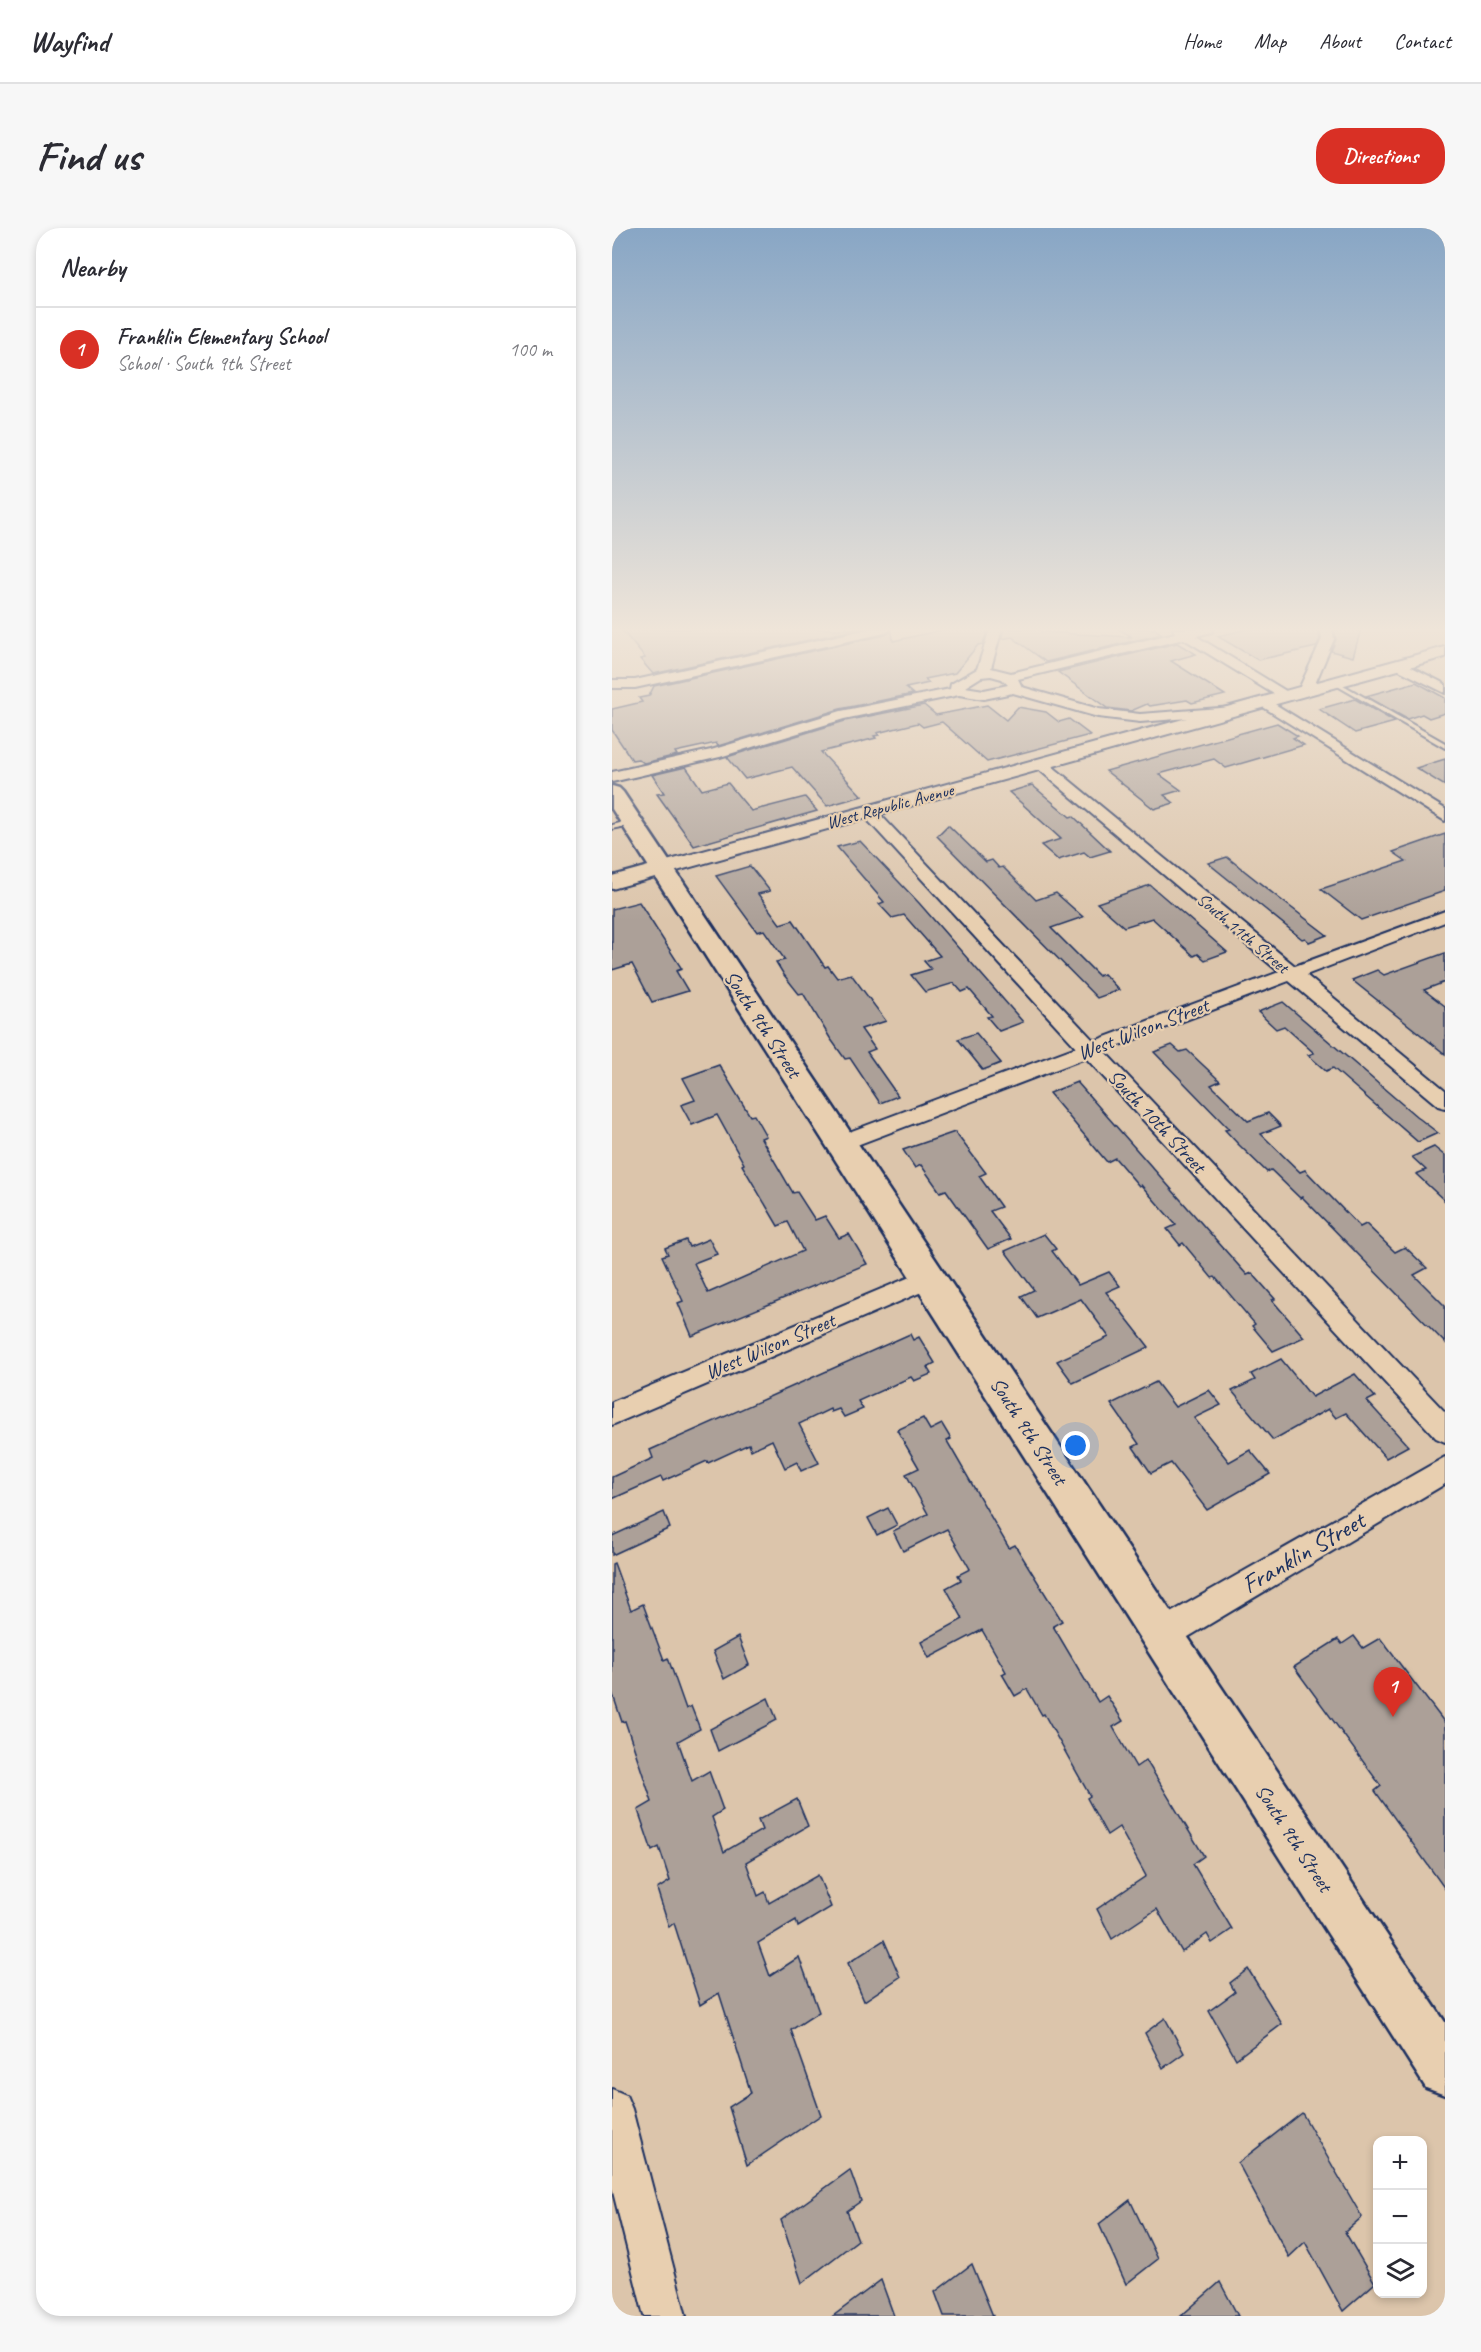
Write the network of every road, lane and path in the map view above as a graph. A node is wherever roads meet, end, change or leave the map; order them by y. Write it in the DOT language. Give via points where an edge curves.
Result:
graph roads {
  1 [pos="804,726"];
  2 [pos="1157,726"];
  3 [pos="1179,726"];
  4 [pos="1303,726"];
  5 [pos="1411,726"];
  6 [pos="1159,732"];
  7 [pos="1445,746"];
  8 [pos="1041,764"];
  9 [pos="612,777"];
  10 [pos="612,792"];
  11 [pos="868,812"];
  12 [pos="1445,816"];
  13 [pos="622,825"];
  14 [pos="662,869"];
  15 [pos="612,883"];
  16 [pos="1445,916"];
  17 [pos="1292,973"];
  18 [pos="1090,1049"];
  19 [pos="1445,1101"];
  20 [pos="841,1143"];
  21 [pos="929,1278"];
  22 [pos="612,1414"];
  23 [pos="1445,1430"];
  24 [pos="1445,1468"];
  25 [pos="1162,1635"];
  26 [pos="1445,2070"];
  27 [pos="612,2109"];
  28 [pos="665,2316"];
  1 -- 9 [label="street" via="715,754"];
  2 -- 6 [label="street"];
  3 -- 6 [label="street, West Republic Avenue"];
  4 -- 12 [label="street"];
  5 -- 7 [label="lane"];
  6 -- 8 [label="street, West Republic Avenue"];
  8 -- 11 [label="street, West Republic Avenue"];
  8 -- 17 [label="street, South 11th Street"];
  10 -- 13 [label="main road, South 9th Street"];
  11 -- 14 [label="street, West Republic Avenue"];
  11 -- 18 [label="street, South 10th Street"];
  13 -- 14 [label="main road, South 9th Street"];
  14 -- 15 [label="street, West Republic Avenue"];
  14 -- 20 [label="main road, South 9th Street"];
  16 -- 17 [label="street, West Wilson Street"];
  17 -- 18 [label="street, West Wilson Street"];
  17 -- 19 [label="street, South 11th Street"];
  18 -- 20 [label="street, West Wilson Street"];
  18 -- 23 [label="street, South 10th Street"];
  20 -- 21 [label="main road, South 9th Street"];
  21 -- 22 [label="street, West Wilson Street"];
  21 -- 25 [label="main road, South 9th Street"];
  24 -- 25 [label="street, Franklin Street"];
  25 -- 26 [label="main road, South 9th Street"];
  27 -- 28 [label="street"];
}
